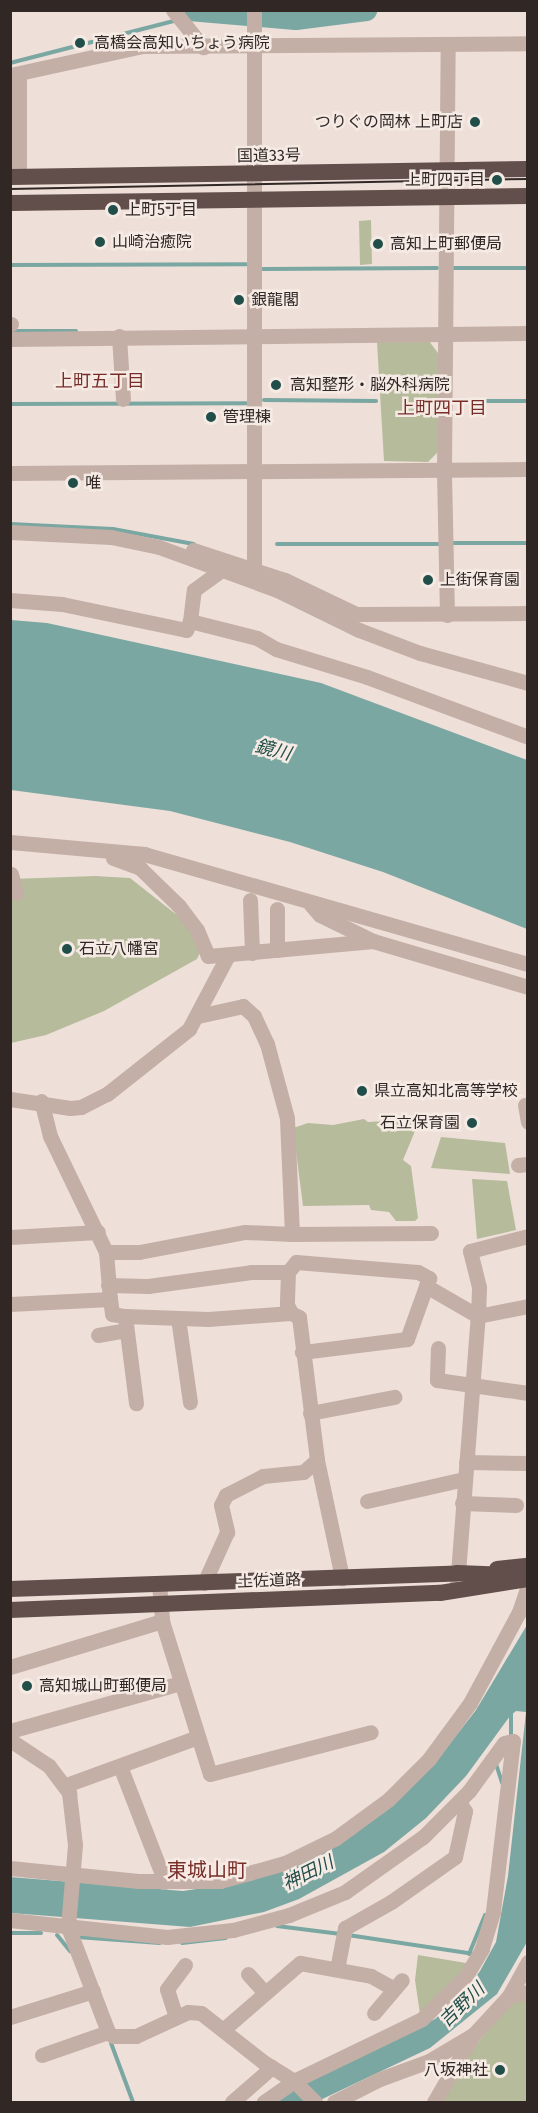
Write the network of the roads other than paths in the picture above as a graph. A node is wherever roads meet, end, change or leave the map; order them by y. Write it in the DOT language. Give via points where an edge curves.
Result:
graph roads {
  1 [pos="174,12"];
  2 [pos="255,16"];
  3 [pos="528,43"];
  4 [pos="448,44"];
  5 [pos="203,46"];
  6 [pos="255,47"];
  7 [pos="15,74"];
  8 [pos="528,169"];
  9 [pos="447,170"];
  10 [pos="254,174"];
  11 [pos="15,177"];
  12 [pos="528,196"];
  13 [pos="446,197"];
  14 [pos="254,199"];
  15 [pos="10,203"];
  16 [pos="445,333"];
  17 [pos="528,333"];
  18 [pos="119,336"];
  19 [pos="255,337"];
  20 [pos="10,339"];
  21 [pos="123,399"];
  22 [pos="444,468"];
  23 [pos="254,469"];
  24 [pos="528,469"];
  25 [pos="10,472"];
  26 [pos="10,532"];
  27 [pos="159,547"];
  28 [pos="254,570"];
  29 [pos="220,571"];
  30 [pos="10,600"];
  31 [pos="528,613"];
  32 [pos="447,615"];
  33 [pos="189,621"];
  34 [pos="528,683"];
  35 [pos="528,736"];
  36 [pos="10,842"];
  37 [pos="98,849"];
  38 [pos="11,874"];
  39 [pos="16,893"];
  40 [pos="250,900"];
  41 [pos="307,901"];
  42 [pos="277,909"];
  43 [pos="373,941"];
  44 [pos="444,942"];
  45 [pos="277,951"];
  46 [pos="252,953"];
  47 [pos="228,956"];
  48 [pos="528,964"];
  49 [pos="528,987"];
  50 [pos="198,1016"];
  51 [pos="10,1099"];
  52 [pos="41,1101"];
  53 [pos="525,1105"];
  54 [pos="528,1122"];
  55 [pos="98,1232"];
  56 [pos="431,1233"];
  57 [pos="292,1234"];
  58 [pos="528,1236"];
  59 [pos="10,1237"];
  60 [pos="106,1252"];
  61 [pos="288,1272"];
  62 [pos="426,1286"];
  63 [pos="109,1292"];
  64 [pos="10,1304"];
  65 [pos="528,1306"];
  66 [pos="291,1314"];
  67 [pos="478,1316"];
  68 [pos="178,1318"];
  69 [pos="125,1323"];
  70 [pos="98,1335"];
  71 [pos="438,1348"];
  72 [pos="303,1352"];
  73 [pos="473,1384"];
  74 [pos="528,1393"];
  75 [pos="394,1397"];
  76 [pos="190,1402"];
  77 [pos="136,1403"];
  78 [pos="310,1413"];
  79 [pos="317,1460"];
  80 [pos="466,1462"];
  81 [pos="528,1463"];
  82 [pos="464,1479"];
  83 [pos="367,1501"];
  84 [pos="462,1503"];
  85 [pos="516,1504"];
  86 [pos="528,1566"];
  87 [pos="457,1573"];
  88 [pos="342,1578"];
  89 [pos="204,1582"];
  90 [pos="527,1583"];
  91 [pos="159,1584"];
  92 [pos="10,1589"];
  93 [pos="457,1592"];
  94 [pos="160,1603"];
  95 [pos="10,1610"];
  96 [pos="162,1621"];
  97 [pos="10,1667"];
  98 [pos="181,1683"];
  99 [pos="10,1731"];
  100 [pos="371,1732"];
  101 [pos="198,1737"];
  102 [pos="10,1740"];
  103 [pos="120,1767"];
  104 [pos="66,1785"];
  105 [pos="459,1802"];
  106 [pos="10,1868"];
  107 [pos="72,1877"];
  108 [pos="165,1882"];
  109 [pos="10,1920"];
  110 [pos="68,1924"];
  111 [pos="528,1962"];
  112 [pos="185,1965"];
  113 [pos="338,1969"];
  114 [pos="248,1974"];
  115 [pos="93,1991"];
  116 [pos="528,1992"];
  117 [pos="265,1993"];
  118 [pos="509,1996"];
  119 [pos="374,2013"];
  120 [pos="10,2017"];
  121 [pos="176,2017"];
  122 [pos="224,2030"];
  123 [pos="108,2032"];
  124 [pos="473,2035"];
  125 [pos="42,2055"];
  126 [pos="272,2067"];
  127 [pos="296,2083"];
  128 [pos="232,2103"];
  129 [pos="264,2103"];
  130 [pos="315,2103"];
  131 [pos="334,2103"];
  132 [pos="434,2103"];
  1 -- 5 [label="street"];
  2 -- 6 [label="street"];
  3 -- 4 [label="street"];
  4 -- 6 [label="street"];
  4 -- 9 [label="street"];
  5 -- 6 [label="street"];
  5 -- 7 [label="street" via="130,47"];
  6 -- 10 [label="street"];
  7 -- 11 [label="street"];
  8 -- 9 [label="highway, 国道33号"];
  9 -- 10 [label="highway, 国道33号"];
  9 -- 13 [label="street"];
  10 -- 11 [label="highway, 国道33号"];
  10 -- 14 [label="street"];
  12 -- 13 [label="highway"];
  13 -- 14 [label="highway"];
  13 -- 16 [label="street"];
  14 -- 15 [label="highway"];
  14 -- 19 [label="street"];
  16 -- 17 [label="street"];
  16 -- 19 [label="street"];
  16 -- 22 [label="street"];
  18 -- 19 [label="street"];
  18 -- 20 [label="street"];
  18 -- 21 [label="street"];
  19 -- 23 [label="street"];
  22 -- 23 [label="street"];
  22 -- 24 [label="street"];
  22 -- 32 [label="street"];
  23 -- 25 [label="street"];
  23 -- 28 [label="street"];
  26 -- 27 [label="street" via="111,537"];
  27 -- 28 [label="street" via="183,547"];
  27 -- 29 [label="street"];
  28 -- 32 [label="street" via="285,580 356,614"];
  29 -- 33 [label="street" via="194,590"];
  29 -- 34 [label="street" via="277,590 420,653"];
  30 -- 33 [label="street" via="62,604 186,630"];
  31 -- 32 [label="street"];
  33 -- 35 [label="street" via="257,638 276,649 367,677"];
  36 -- 37 [label="street"];
  37 -- 41 [label="street" via="144,854"];
  37 -- 47 [label="street" via="101,854 140,868 192,922 208,956"];
  38 -- 39 [label="street"];
  40 -- 46 [label="street"];
  41 -- 43 [label="street" via="320,915"];
  41 -- 44 [label="street"];
  42 -- 45 [label="street"];
  43 -- 44 [label="street" via="386,939 430,946"];
  43 -- 45 [label="street"];
  43 -- 49 [label="street"];
  44 -- 48 [label="street"];
  45 -- 46 [label="street"];
  46 -- 47 [label="street"];
  47 -- 50 [label="street"];
  50 -- 52 [label="street" via="182,1036 98,1098 70,1108"];
  50 -- 57 [label="street" via="243,1006 254,1016 267,1044 287,1118"];
  51 -- 52 [label="street"];
  52 -- 55 [label="street" via="50,1136"];
  53 -- 54 [label="street"];
  55 -- 59 [label="street"];
  55 -- 60 [label="street"];
  56 -- 57 [label="street"];
  57 -- 60 [label="street" via="245,1232 139,1252"];
  58 -- 67 [label="street" via="470,1251 479,1287"];
  60 -- 63 [label="street"];
  61 -- 62 [label="street" via="296,1262 418,1272 429,1278"];
  61 -- 63 [label="street" via="252,1272"];
  61 -- 66 [label="street" via="287,1305"];
  62 -- 67 [label="street"];
  62 -- 72 [label="street" via="407,1339"];
  63 -- 64 [label="street"];
  63 -- 69 [label="street" via="112,1314"];
  65 -- 67 [label="street"];
  66 -- 68 [label="street"];
  66 -- 72 [label="street" via="299,1317"];
  67 -- 73 [label="street"];
  68 -- 69 [label="street"];
  68 -- 76 [label="street"];
  69 -- 70 [label="street"];
  69 -- 77 [label="street"];
  71 -- 73 [label="street" via="437,1380"];
  72 -- 78 [label="street"];
  73 -- 74 [label="street"];
  73 -- 80 [label="street"];
  75 -- 78 [label="street"];
  78 -- 79 [label="street"];
  79 -- 88 [label="street"];
  79 -- 89 [label="street" via="303,1472 263,1476 226,1495 221,1504 227,1532"];
  80 -- 81 [label="street"];
  80 -- 82 [label="street"];
  82 -- 83 [label="street" via="383,1491"];
  82 -- 84 [label="street"];
  84 -- 85 [label="street"];
  84 -- 87 [label="street"];
  86 -- 87 [label="highway"];
  87 -- 88 [label="highway, 土佐道路"];
  87 -- 90 [label="highway, 土佐道路"];
  87 -- 93 [label="street"];
  88 -- 89 [label="highway, 土佐道路"];
  89 -- 91 [label="highway, 土佐道路"];
  90 -- 93 [label="highway, 土佐道路"];
  90 -- 108 [label="street" via="519,1612 470,1703 429,1759 389,1799 336,1838 285,1863 220,1881"];
  91 -- 92 [label="highway, 土佐道路"];
  91 -- 94 [label="street"];
  93 -- 94 [label="highway, 土佐道路"];
  94 -- 95 [label="highway, 土佐道路"];
  94 -- 96 [label="street"];
  96 -- 97 [label="street"];
  96 -- 98 [label="street"];
  98 -- 99 [label="street"];
  98 -- 101 [label="street"];
  100 -- 101 [label="street" via="210,1774"];
  101 -- 103 [label="street"];
  102 -- 104 [label="street" via="49,1766"];
  103 -- 104 [label="street"];
  103 -- 108 [label="street"];
  104 -- 107 [label="street" via="73,1816"];
  105 -- 110 [label="street" via="423,1837 367,1879 289,1915 233,1930 167,1937"];
  105 -- 113 [label="street" via="465,1811 455,1857 342,1934"];
  105 -- 127 [label="street" via="504,1743 513,1741 493,1912 477,1958 448,1996 422,2019"];
  106 -- 107 [label="street"];
  107 -- 108 [label="street"];
  107 -- 110 [label="street"];
  109 -- 110 [label="street"];
  110 -- 115 [label="street"];
  111 -- 118 [label="street"];
  112 -- 121 [label="street" via="167,1989"];
  113 -- 117 [label="street" via="300,1963"];
  113 -- 119 [label="street" via="397,1984"];
  114 -- 117 [label="street"];
  115 -- 120 [label="street"];
  115 -- 123 [label="street"];
  116 -- 118 [label="street"];
  117 -- 122 [label="street"];
  118 -- 124 [label="street"];
  121 -- 122 [label="street" via="201,2013"];
  121 -- 123 [label="street" via="136,2036 113,2036"];
  122 -- 126 [label="street"];
  123 -- 125 [label="street"];
  124 -- 131 [label="street" via="429,2061 380,2079"];
  124 -- 132 [label="street"];
  126 -- 127 [label="street"];
  126 -- 128 [label="street"];
  127 -- 129 [label="street"];
  127 -- 130 [label="street"];
}
